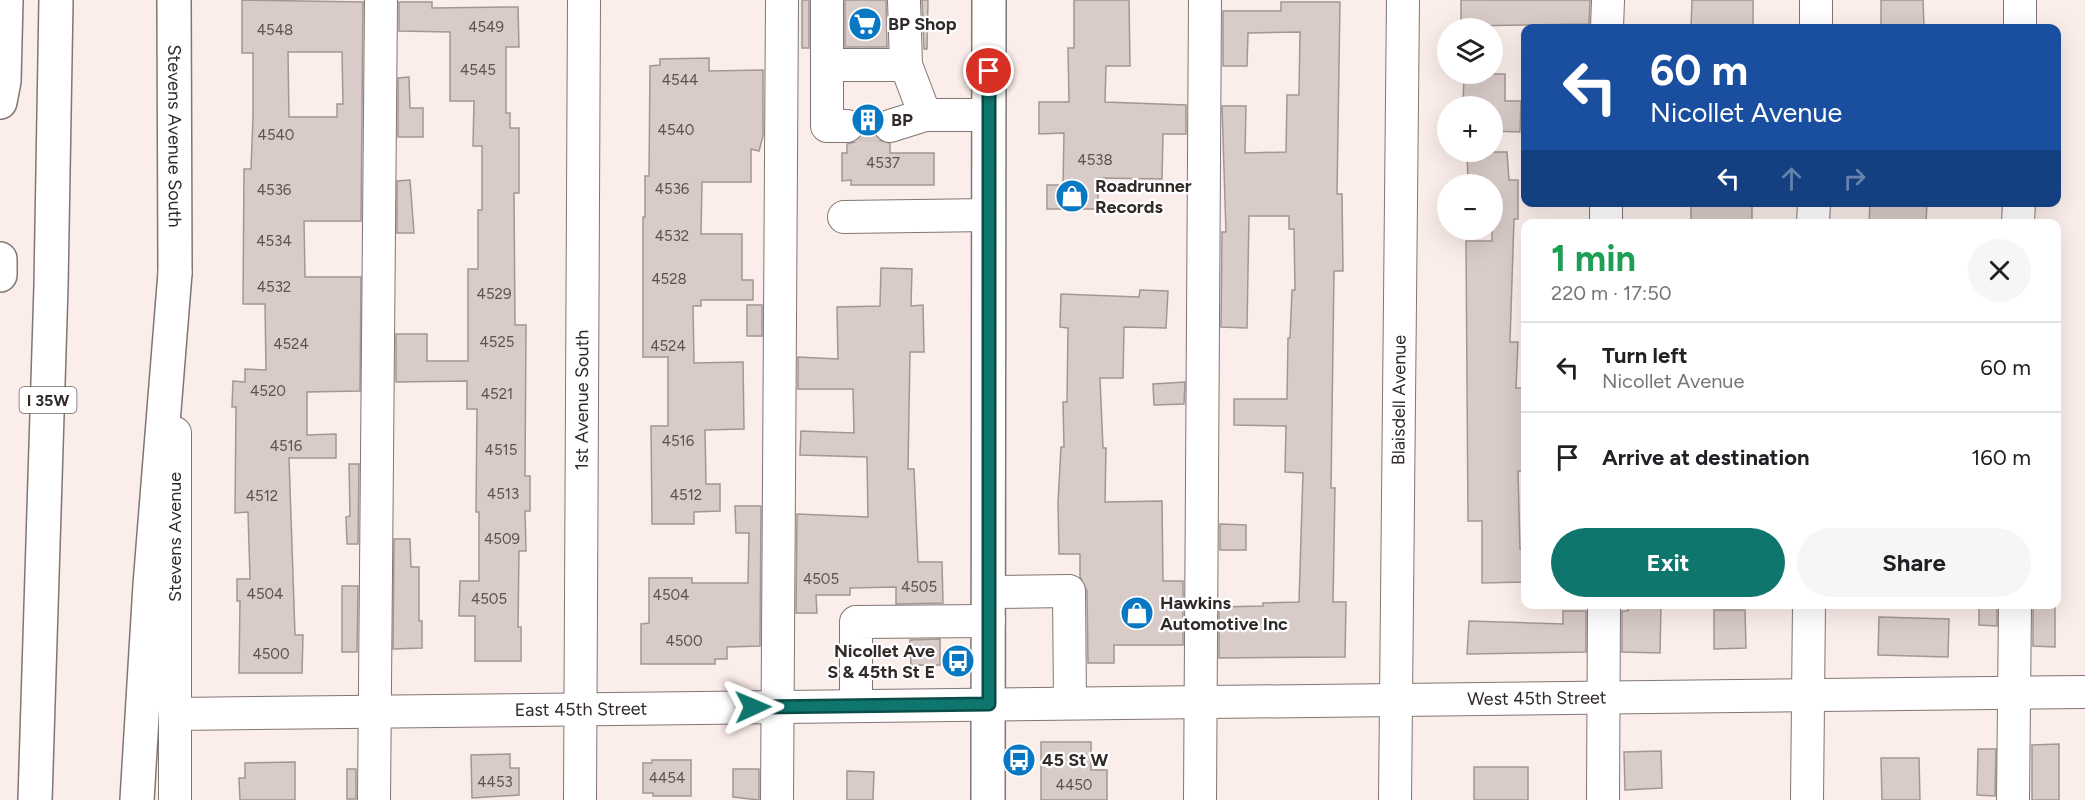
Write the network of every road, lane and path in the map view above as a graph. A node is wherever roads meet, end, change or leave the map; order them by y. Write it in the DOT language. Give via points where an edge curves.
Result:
graph roads {
  1 [pos="6,0"];
  2 [pos="56,0"];
  3 [pos="174,0"];
  4 [pos="381,0"];
  5 [pos="584,0"];
  6 [pos="782,0"];
  7 [pos="827,0"];
  8 [pos="904,0"];
  9 [pos="989,0"];
  10 [pos="1205,0"];
  11 [pos="1403,0"];
  12 [pos="1608,0"];
  13 [pos="1816,0"];
  14 [pos="2020,0"];
  15 [pos="1607,24"];
  16 [pos="1816,24"];
  17 [pos="2020,24"];
  18 [pos="827,65"];
  19 [pos="906,65"];
  20 [pos="0,102"];
  21 [pos="925,115"];
  22 [pos="988,115"];
  23 [pos="847,126"];
  24 [pos="890,126"];
  25 [pos="988,215"];
  26 [pos="844,217"];
  27 [pos="0,259"];
  28 [pos="176,273"];
  29 [pos="0,275"];
  30 [pos="989,607"];
  31 [pos="1604,609"];
  32 [pos="1809,609"];
  33 [pos="2015,609"];
  34 [pos="2085,692"];
  35 [pos="2014,693"];
  36 [pos="1808,695"];
  37 [pos="1603,697"];
  38 [pos="1396,698"];
  39 [pos="1200,700"];
  40 [pos="1070,702"];
  41 [pos="989,704"];
  42 [pos="856,706"];
  43 [pos="777,707"];
  44 [pos="580,709"];
  45 [pos="374,712"];
  46 [pos="176,714"];
  47 [pos="35,800"];
  48 [pos="137,800"];
  49 [pos="175,800"];
  50 [pos="374,800"];
  51 [pos="580,800"];
  52 [pos="777,800"];
  53 [pos="988,800"];
  54 [pos="1200,800"];
  55 [pos="1395,800"];
  56 [pos="1603,800"];
  57 [pos="1807,800"];
  58 [pos="2013,800"];
  1 -- 20 [label="main road"];
  2 -- 47 [label="main road, I 35W"];
  3 -- 28 [label="main road, Stevens Avenue South"];
  4 -- 45 [label="street"];
  5 -- 44 [label="street, 1st Avenue South"];
  6 -- 43 [label="street"];
  7 -- 18 [label="street"];
  8 -- 19 [label="street"];
  9 -- 22 [label="main road"];
  10 -- 39 [label="street"];
  11 -- 38 [label="street, Blaisdell Avenue"];
  12 -- 15 [label="street"];
  13 -- 16 [label="street"];
  14 -- 17 [label="street"];
  18 -- 19 [label="street"];
  18 -- 23 [label="street" via="827,126"];
  19 -- 21 [label="street"];
  21 -- 22 [label="street"];
  21 -- 24 [label="street"];
  22 -- 25 [label="main road"];
  25 -- 26 [label="street"];
  25 -- 30 [label="main road"];
  27 -- 29 [label="main road"];
  28 -- 46 [label="street, Stevens Avenue"];
  28 -- 48 [label="main road, Stevens Avenue South"];
  30 -- 40 [label="street" via="1069,591"];
  30 -- 41 [label="main road"];
  30 -- 42 [label="street" via="856,622"];
  31 -- 37 [label="street"];
  32 -- 36 [label="street"];
  33 -- 35 [label="street"];
  34 -- 35 [label="street, West 45th Street"];
  35 -- 36 [label="street, West 45th Street"];
  35 -- 58 [label="street"];
  36 -- 37 [label="street, West 45th Street"];
  36 -- 57 [label="street"];
  37 -- 38 [label="street, West 45th Street"];
  37 -- 56 [label="street"];
  38 -- 39 [label="street, West 45th Street"];
  38 -- 55 [label="street, Blaisdell Avenue"];
  39 -- 40 [label="street, West 45th Street"];
  39 -- 54 [label="street"];
  40 -- 41 [label="street, West 45th Street"];
  41 -- 42 [label="street, East 45th Street"];
  41 -- 53 [label="main road"];
  42 -- 43 [label="street, East 45th Street"];
  43 -- 44 [label="street, East 45th Street"];
  43 -- 52 [label="street"];
  44 -- 45 [label="street, East 45th Street"];
  44 -- 51 [label="street, 1st Avenue South"];
  45 -- 46 [label="street, East 45th Street"];
  45 -- 50 [label="street"];
  46 -- 49 [label="street, Stevens Avenue"];
}
